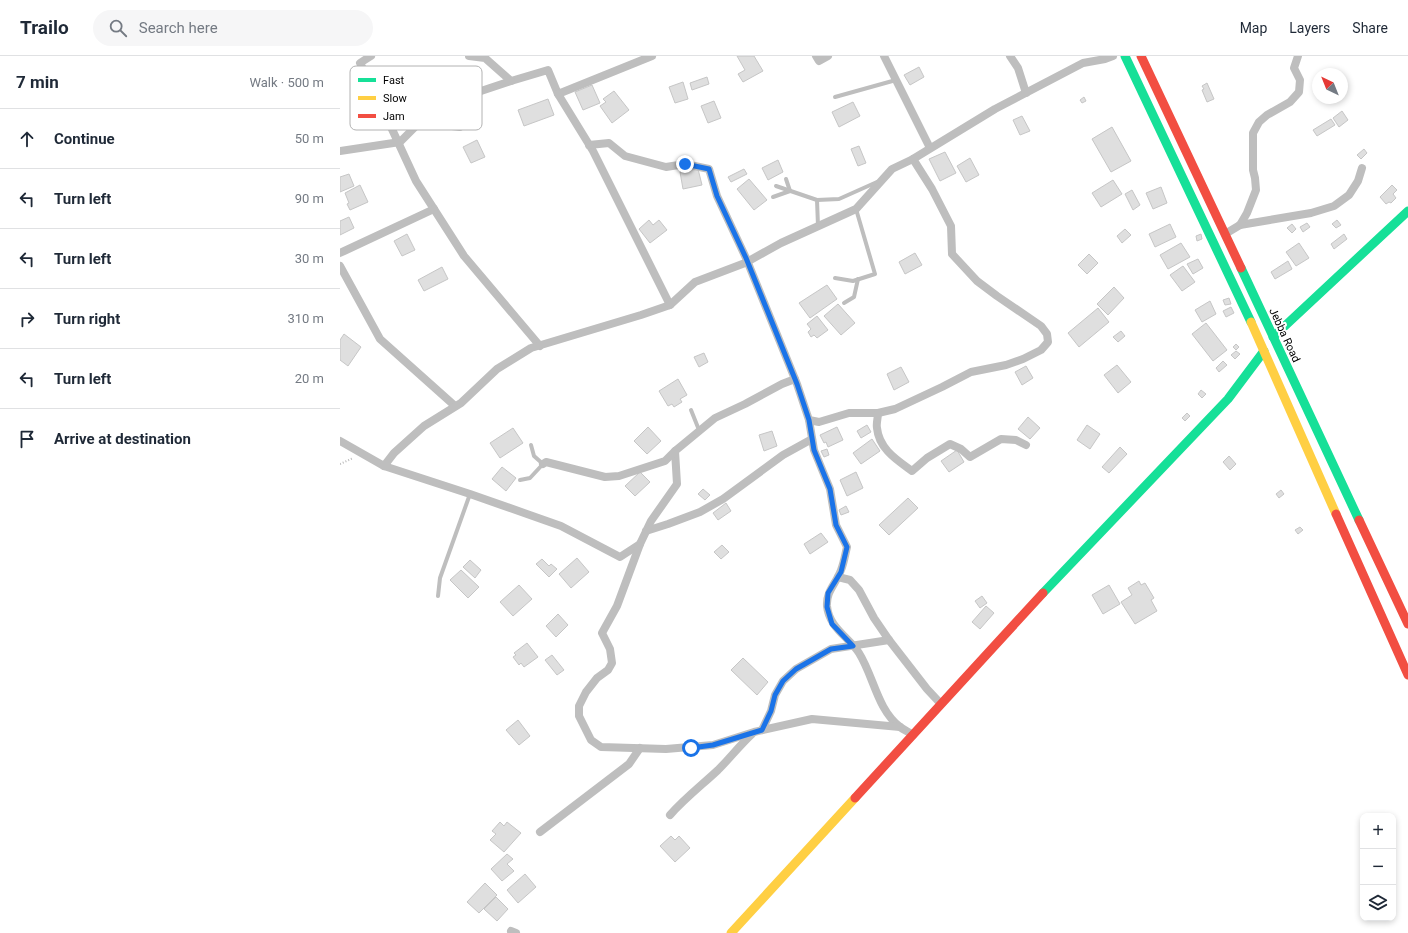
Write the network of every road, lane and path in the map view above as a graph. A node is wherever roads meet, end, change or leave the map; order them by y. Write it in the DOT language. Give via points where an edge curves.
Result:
graph roads {
  1 [pos="371,56"];
  2 [pos="469,56"];
  3 [pos="652,56"];
  4 [pos="816,56"];
  5 [pos="828,56"];
  6 [pos="884,56"];
  7 [pos="1010,56"];
  8 [pos="1114,56"];
  9 [pos="1125,56"];
  10 [pos="1142,56"];
  11 [pos="1298,56"];
  12 [pos="362,66"];
  13 [pos="896,80"];
  14 [pos="511,81"];
  15 [pos="482,91"];
  16 [pos="1026,93"];
  17 [pos="558,94"];
  18 [pos="836,97"];
  19 [pos="392,130"];
  20 [pos="412,130"];
  21 [pos="398,142"];
  22 [pos="589,145"];
  23 [pos="930,148"];
  24 [pos="340,151"];
  25 [pos="913,158"];
  26 [pos="1362,168"];
  27 [pos="786,179"];
  28 [pos="883,180"];
  29 [pos="776,186"];
  30 [pos="790,191"];
  31 [pos="773,197"];
  32 [pos="817,200"];
  33 [pos="434,209"];
  34 [pos="856,209"];
  35 [pos="1408,211"];
  36 [pos="1240,225"];
  37 [pos="818,226"];
  38 [pos="1225,234"];
  39 [pos="340,254"];
  40 [pos="748,262"];
  41 [pos="340,266"];
  42 [pos="835,278"];
  43 [pos="858,279"];
  44 [pos="844,303"];
  45 [pos="670,305"];
  46 [pos="1273,337"];
  47 [pos="540,346"];
  48 [pos="1264,351"];
  49 [pos="795,379"];
  50 [pos="455,406"];
  51 [pos="691,410"];
  52 [pos="878,413"];
  53 [pos="809,420"];
  54 [pos="699,431"];
  55 [pos="812,439"];
  56 [pos="340,441"];
  57 [pos="531,445"];
  58 [pos="1026,445"];
  59 [pos="675,451"];
  60 [pos="543,464"];
  61 [pos="384,466"];
  62 [pos="520,480"];
  63 [pos="470,494"];
  64 [pos="646,531"];
  65 [pos="640,544"];
  66 [pos="838,577"];
  67 [pos="438,596"];
  68 [pos="1408,624"];
  69 [pos="888,640"];
  70 [pos="853,646"];
  71 [pos="1408,675"];
  72 [pos="941,704"];
  73 [pos="900,727"];
  74 [pos="758,731"];
  75 [pos="913,735"];
  76 [pos="640,748"];
  77 [pos="670,815"];
  78 [pos="540,832"];
  79 [pos="731,933"];
  1 -- 12 [label="street" via="360,63"];
  2 -- 14 [label="street" via="485,58"];
  3 -- 17 [label="street"];
  4 -- 5 [label="street" via="819,61"];
  6 -- 13 [label="street"];
  7 -- 16 [label="street" via="1018,68"];
  8 -- 16 [label="street" via="1083,63"];
  9 -- 48 [label="main road"];
  10 -- 38 [label="main road, Jebba Road"];
  11 -- 36 [label="street" via="1294,68 1300,80 1299,92 1290,102 1267,114 1253,133 1256,190"];
  13 -- 18 [label="lane"];
  13 -- 23 [label="street"];
  14 -- 15 [label="street"];
  14 -- 17 [label="street" via="548,70"];
  16 -- 23 [label="street"];
  17 -- 22 [label="street"];
  19 -- 21 [label="street"];
  20 -- 21 [label="street"];
  21 -- 24 [label="street"];
  21 -- 33 [label="street" via="416,181"];
  22 -- 40 [label="street" via="609,143 625,156 666,167 685,164 709,169 717,196"];
  22 -- 45 [label="street"];
  23 -- 25 [label="street"];
  25 -- 28 [label="street" via="892,168"];
  25 -- 52 [label="street" via="950,226 952,254 977,281 1041,326 1048,334 1048,342 1041,350 1023,359 971,372 894,409"];
  26 -- 36 [label="street" via="1358,181 1349,195 1334,206 1305,214"];
  27 -- 30 [label="lane"];
  28 -- 32 [label="lane" via="839,199"];
  28 -- 34 [label="street"];
  29 -- 30 [label="lane"];
  30 -- 31 [label="lane"];
  30 -- 32 [label="lane"];
  32 -- 37 [label="lane"];
  33 -- 39 [label="street"];
  33 -- 47 [label="street" via="464,256"];
  34 -- 37 [label="street"];
  34 -- 43 [label="lane" via="875,274"];
  35 -- 46 [label="main road"];
  36 -- 38 [label="street"];
  37 -- 40 [label="street"];
  38 -- 46 [label="main road, Jebba Road"];
  40 -- 45 [label="street" via="695,282"];
  40 -- 49 [label="street"];
  41 -- 50 [label="street" via="380,339"];
  42 -- 43 [label="lane" via="853,281"];
  43 -- 44 [label="lane" via="854,297"];
  45 -- 47 [label="street"];
  46 -- 68 [label="main road, Jebba Road"];
  47 -- 50 [label="street" via="530,348 497,369"];
  48 -- 71 [label="main road"];
  48 -- 72 [label="main road" via="1222,404 1170,462 1060,575"];
  49 -- 53 [label="street"];
  49 -- 54 [label="street" via="715,418"];
  50 -- 61 [label="street" via="424,426 394,453"];
  51 -- 54 [label="lane"];
  52 -- 53 [label="street" via="849,413 820,422"];
  52 -- 58 [label="street" via="877,428 880,441 889,453 912,471 950,444 962,449 970,457 1001,439 1016,440"];
  53 -- 55 [label="street"];
  54 -- 59 [label="street"];
  55 -- 64 [label="street" via="783,455 723,499 700,512"];
  55 -- 66 [label="street" via="830,489 836,525 847,547"];
  56 -- 61 [label="street"];
  57 -- 60 [label="lane" via="534,456"];
  59 -- 60 [label="street" via="665,461 619,476 605,477 546,462"];
  59 -- 64 [label="street" via="677,484"];
  60 -- 62 [label="lane" via="530,478"];
  61 -- 63 [label="street"];
  63 -- 65 [label="street" via="560,526 620,557"];
  63 -- 67 [label="lane" via="440,578"];
  64 -- 65 [label="street"];
  65 -- 76 [label="street" via="617,606 602,633 610,649 612,662 608,670 597,678 586,692 579,706 578,716 591,740 601,748"];
  66 -- 69 [label="street" via="850,580 859,590"];
  66 -- 70 [label="street" via="828,593 827,607 832,624"];
  69 -- 70 [label="street"];
  69 -- 72 [label="street"];
  70 -- 73 [label="street" via="859,652 879,698"];
  70 -- 74 [label="street" via="831,649 796,669 783,681 775,695 771,711"];
  72 -- 75 [label="main road"];
  73 -- 74 [label="street" via="812,719"];
  73 -- 75 [label="street"];
  74 -- 76 [label="street" via="713,745 666,749"];
  74 -- 77 [label="street" via="742,743 722,766"];
  75 -- 79 [label="main road"];
  76 -- 78 [label="street" via="629,764"];
}
